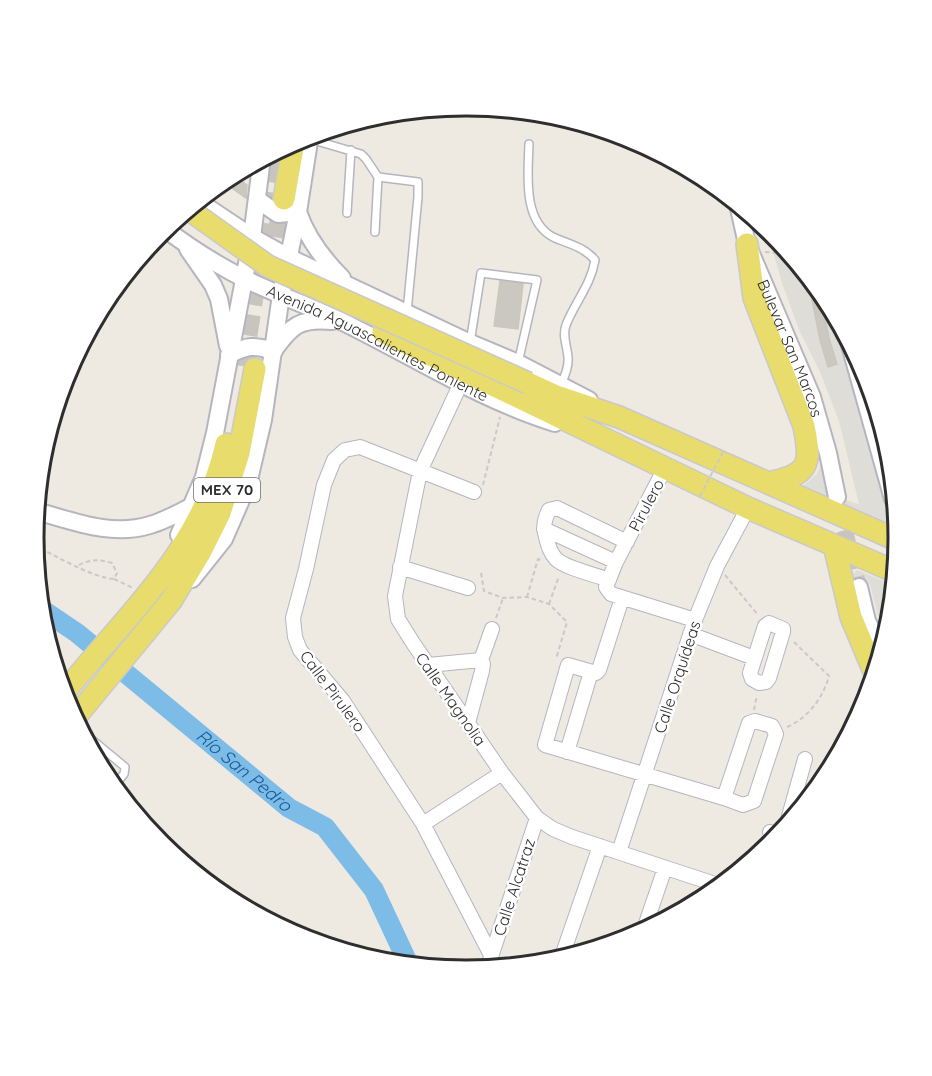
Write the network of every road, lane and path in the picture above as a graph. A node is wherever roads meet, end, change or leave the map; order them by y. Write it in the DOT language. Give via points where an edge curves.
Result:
graph roads {
  1 [pos="320,142"];
  2 [pos="529,144"];
  3 [pos="302,149"];
  4 [pos="351,150"];
  5 [pos="261,169"];
  6 [pos="378,177"];
  7 [pos="258,200"];
  8 [pos="205,206"];
  9 [pos="291,206"];
  10 [pos="347,213"];
  11 [pos="195,214"];
  12 [pos="741,217"];
  13 [pos="184,223"];
  14 [pos="375,232"];
  15 [pos="172,234"];
  16 [pos="252,237"];
  17 [pos="184,244"];
  18 [pos="747,244"];
  19 [pos="288,257"];
  20 [pos="245,279"];
  21 [pos="349,285"];
  22 [pos="281,295"];
  23 [pos="406,313"];
  24 [pos="343,323"];
  25 [pos="470,343"];
  26 [pos="273,351"];
  27 [pos="242,363"];
  28 [pos="519,363"];
  29 [pos="461,383"];
  30 [pos="561,384"];
  31 [pos="866,401"];
  32 [pos="504,403"];
  33 [pos="619,417"];
  34 [pos="600,437"];
  35 [pos="876,439"];
  36 [pos="724,450"];
  37 [pos="665,468"];
  38 [pos="420,471"];
  39 [pos="768,483"];
  40 [pos="478,494"];
  41 [pos="700,496"];
  42 [pos="837,497"];
  43 [pos="192,506"];
  44 [pos="748,508"];
  45 [pos="44,513"];
  46 [pos="544,528"];
  47 [pos="888,536"];
  48 [pos="627,542"];
  49 [pos="834,546"];
  50 [pos="44,550"];
  51 [pos="560,561"];
  52 [pos="616,562"];
  53 [pos="77,566"];
  54 [pos="400,567"];
  55 [pos="717,567"];
  56 [pos="888,569"];
  57 [pos="481,573"];
  58 [pos="163,574"];
  59 [pos="609,580"];
  60 [pos="859,587"];
  61 [pos="468,588"];
  62 [pos="527,597"];
  63 [pos="503,598"];
  64 [pos="622,598"];
  65 [pos="171,601"];
  66 [pos="549,604"];
  67 [pos="766,624"];
  68 [pos="692,627"];
  69 [pos="492,629"];
  70 [pos="783,632"];
  71 [pos="876,639"];
  72 [pos="754,658"];
  73 [pos="481,660"];
  74 [pos="870,661"];
  75 [pos="428,665"];
  76 [pos="568,665"];
  77 [pos="591,672"];
  78 [pos="759,683"];
  79 [pos="70,686"];
  80 [pos="81,711"];
  81 [pos="752,721"];
  82 [pos="468,723"];
  83 [pos="776,729"];
  84 [pos="97,744"];
  85 [pos="567,752"];
  86 [pos="805,759"];
  87 [pos="502,773"];
  88 [pos="645,775"];
  89 [pos="120,779"];
  90 [pos="724,798"];
  91 [pos="792,807"];
  92 [pos="537,818"];
  93 [pos="423,824"];
  94 [pos="600,846"];
  95 [pos="619,852"];
  96 [pos="665,868"];
  97 [pos="710,882"];
  98 [pos="647,920"];
  99 [pos="565,948"];
  100 [pos="488,960"];
  101 [pos="490,960"];
  1 -- 4 [label="lane"];
  2 -- 30 [label="lane" via="528,190 536,219 550,235 588,252 595,260 593,274 566,324 563,335 567,370"];
  3 -- 9 [label="main road, MEX 70"];
  4 -- 6 [label="lane" via="366,159"];
  4 -- 10 [label="lane"];
  5 -- 7 [label="street, MEX 70"];
  6 -- 14 [label="lane"];
  6 -- 23 [label="lane" via="419,185"];
  7 -- 9 [label="street" via="278,214"];
  7 -- 16 [label="street, MEX 70"];
  8 -- 16 [label="street, Avenida Aguascalientes Poniente"];
  9 -- 19 [label="street, MEX 70"];
  9 -- 21 [label="street" via="311,241"];
  11 -- 33 [label="main road, Avenida Aguascalientes Poniente, bridge" via="268,266 556,396"];
  12 -- 18 [label="street, Bulevar San Marcos"];
  13 -- 34 [label="main road, Avenida Aguascalientes Poniente" via="264,278"];
  15 -- 17 [label="street, Avenida Aguascalientes Poniente"];
  16 -- 19 [label="street, Avenida Aguascalientes Poniente"];
  16 -- 20 [label="street, MEX 70"];
  17 -- 20 [label="street, Avenida Aguascalientes Poniente"];
  17 -- 27 [label="street" via="213,285"];
  18 -- 39 [label="main road" via="754,298 804,426 808,448 808,460 796,475"];
  18 -- 42 [label="street, Bulevar San Marcos" via="812,397"];
  19 -- 21 [label="street, Avenida Aguascalientes Poniente"];
  19 -- 22 [label="street, MEX 70"];
  20 -- 22 [label="street, Avenida Aguascalientes Poniente"];
  20 -- 27 [label="street, MEX 70"];
  21 -- 23 [label="street, Avenida Aguascalientes Poniente"];
  21 -- 24 [label="street" via="331,289 326,301"];
  22 -- 24 [label="street, Avenida Aguascalientes Poniente"];
  22 -- 26 [label="street, MEX 70"];
  23 -- 25 [label="street, Avenida Aguascalientes Poniente"];
  24 -- 26 [label="street" via="302,322"];
  24 -- 29 [label="street, Avenida Aguascalientes Poniente"];
  25 -- 28 [label="street, Avenida Aguascalientes Poniente"];
  25 -- 28 [label="lane" via="481,273 537,280"];
  26 -- 27 [label="street" via="243,348"];
  26 -- 65 [label="street, MEX 70" via="256,456 238,511 206,564"];
  27 -- 43 [label="street, MEX 70"];
  27 -- 58 [label="main road, MEX 70" via="225,450 212,488 197,524"];
  27 -- 65 [label="main road, MEX 70" via="239,453 220,513"];
  28 -- 30 [label="street, Avenida Aguascalientes Poniente"];
  29 -- 32 [label="street, Avenida Aguascalientes Poniente"];
  29 -- 38 [label="street, Calle Magnolia"];
  30 -- 33 [label="street, Avenida Aguascalientes Poniente"];
  31 -- 35 [label="street"];
  32 -- 34 [label="street, Avenida Aguascalientes Poniente"];
  32 -- 40 [label="path"];
  33 -- 39 [label="main road, Avenida Aguascalientes Poniente"];
  34 -- 37 [label="main road, Avenida Aguascalientes Poniente"];
  36 -- 41 [label="path, bridge"];
  37 -- 44 [label="main road, Avenida Aguascalientes Poniente"];
  37 -- 48 [label="street, Pirulero"];
  38 -- 40 [label="street"];
  38 -- 54 [label="street, Calle Magnolia"];
  38 -- 93 [label="street, Calle Pirulero" via="360,447 345,450 333,460 293,618 300,650 343,701"];
  39 -- 47 [label="main road, Avenida Aguascalientes Poniente"];
  43 -- 45 [label="street" via="150,525 127,530 103,529"];
  43 -- 58 [label="street, MEX 70"];
  44 -- 49 [label="main road, Avenida Aguascalientes Poniente"];
  44 -- 55 [label="street, Calle Orquídeas"];
  46 -- 48 [label="street, Pirulero" via="549,510 556,508"];
  46 -- 51 [label="street" via="549,548"];
  46 -- 52 [label="street"];
  48 -- 52 [label="street, Pirulero"];
  49 -- 56 [label="main road, Avenida Aguascalientes Poniente"];
  49 -- 74 [label="main road" via="851,617"];
  50 -- 53 [label="path"];
  51 -- 59 [label="street"];
  51 -- 62 [label="path" via="538,559"];
  51 -- 66 [label="path"];
  52 -- 59 [label="street, Pirulero"];
  53 -- 53 [label="path" via="99,559 112,563 117,573 114,579 106,579"];
  54 -- 61 [label="street"];
  54 -- 75 [label="street, Calle Magnolia" via="394,596 398,619"];
  55 -- 67 [label="path"];
  55 -- 68 [label="street, Calle Orquídeas"];
  57 -- 63 [label="path" via="484,591"];
  58 -- 79 [label="main road, MEX 70"];
  59 -- 64 [label="street" via="607,591"];
  60 -- 71 [label="street"];
  62 -- 63 [label="path"];
  62 -- 66 [label="path"];
  63 -- 69 [label="path"];
  64 -- 68 [label="street"];
  64 -- 77 [label="street" via="599,670"];
  65 -- 80 [label="main road, MEX 70"];
  66 -- 76 [label="path" via="567,622 556,661"];
  67 -- 70 [label="street" via="780,627"];
  67 -- 72 [label="street"];
  68 -- 72 [label="street"];
  68 -- 88 [label="street, Calle Orquídeas"];
  69 -- 73 [label="street"];
  70 -- 78 [label="street" via="769,678"];
  70 -- 83 [label="path" via="829,676 812,710 790,726"];
  72 -- 78 [label="street" via="750,673"];
  73 -- 75 [label="street"];
  73 -- 82 [label="street" via="482,671"];
  75 -- 82 [label="street, Calle Magnolia"];
  76 -- 77 [label="street"];
  76 -- 85 [label="street" via="545,745"];
  77 -- 85 [label="street"];
  78 -- 81 [label="path"];
  81 -- 83 [label="street"];
  81 -- 90 [label="street"];
  82 -- 87 [label="street, Calle Magnolia"];
  83 -- 90 [label="street" via="754,801 743,805"];
  84 -- 89 [label="lane" via="125,767"];
  85 -- 88 [label="street"];
  86 -- 91 [label="street"];
  87 -- 92 [label="street, Calle Magnolia"];
  87 -- 93 [label="street"];
  88 -- 90 [label="street"];
  88 -- 95 [label="street, Calle Orquídeas"];
  92 -- 94 [label="street, Calle Magnolia" via="553,829"];
  92 -- 101 [label="street, Calle Alcatraz"];
  93 -- 100 [label="street, Calle Pirulero"];
  94 -- 95 [label="street, Calle Magnolia"];
  94 -- 99 [label="street"];
  95 -- 96 [label="street, Calle Magnolia"];
  96 -- 97 [label="street, Calle Magnolia"];
  96 -- 98 [label="street"];
}
